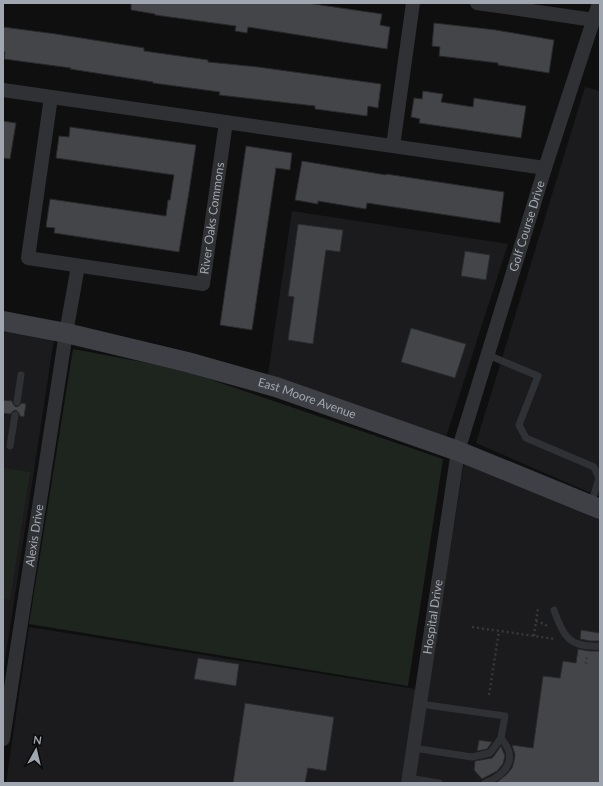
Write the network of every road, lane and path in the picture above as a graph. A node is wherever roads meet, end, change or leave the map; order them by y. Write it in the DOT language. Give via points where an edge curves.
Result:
graph roads {
  1 [pos="413,3"];
  2 [pos="476,3"];
  3 [pos="599,3"];
  4 [pos="594,20"];
  5 [pos="3,90"];
  6 [pos="51,97"];
  7 [pos="226,122"];
  8 [pos="393,146"];
  9 [pos="545,168"];
  10 [pos="78,266"];
  11 [pos="3,321"];
  12 [pos="66,333"];
  13 [pos="488,355"];
  14 [pos="21,375"];
  15 [pos="17,402"];
  16 [pos="15,415"];
  17 [pos="10,446"];
  18 [pos="458,451"];
  19 [pos="595,508"];
  20 [pos="538,608"];
  21 [pos="554,610"];
  22 [pos="472,627"];
  23 [pos="499,631"];
  24 [pos="534,636"];
  25 [pos="557,639"];
  26 [pos="600,646"];
  27 [pos="489,695"];
  28 [pos="420,704"];
  29 [pos="501,738"];
  30 [pos="3,739"];
  31 [pos="413,748"];
  32 [pos="408,781"];
  33 [pos="439,783"];
  34 [pos="485,783"];
  1 -- 8 [label="street"];
  2 -- 4 [label="street"];
  3 -- 4 [label="street, Golf Course Drive"];
  4 -- 9 [label="street, Golf Course Drive"];
  5 -- 6 [label="street"];
  6 -- 7 [label="street"];
  6 -- 10 [label="street, River Oaks Commons" via="28,258"];
  7 -- 8 [label="street"];
  7 -- 10 [label="street, River Oaks Commons" via="203,284"];
  8 -- 9 [label="street"];
  9 -- 13 [label="street, Golf Course Drive"];
  10 -- 12 [label="street"];
  11 -- 12 [label="street, East Moore Avenue"];
  12 -- 18 [label="street, East Moore Avenue" via="187,362 276,387"];
  12 -- 30 [label="street, Alexis Drive"];
  13 -- 18 [label="street, Golf Course Drive"];
  13 -- 19 [label="lane" via="538,376 519,425 526,438 594,466 599,478"];
  14 -- 15 [label="lane"];
  16 -- 17 [label="lane"];
  18 -- 19 [label="street, East Moore Avenue"];
  18 -- 28 [label="street, Hospital Drive"];
  20 -- 24 [label="path"];
  21 -- 26 [label="lane" via="559,627 565,636 574,643 588,647"];
  22 -- 23 [label="path"];
  23 -- 24 [label="path"];
  23 -- 27 [label="path"];
  24 -- 25 [label="path"];
  28 -- 29 [label="lane" via="505,716"];
  28 -- 31 [label="street, Hospital Drive"];
  29 -- 31 [label="lane" via="490,753 472,757"];
  29 -- 34 [label="lane" via="510,756 507,766 504,772"];
  31 -- 32 [label="street, Hospital Drive"];
  32 -- 33 [label="lane"];
}
